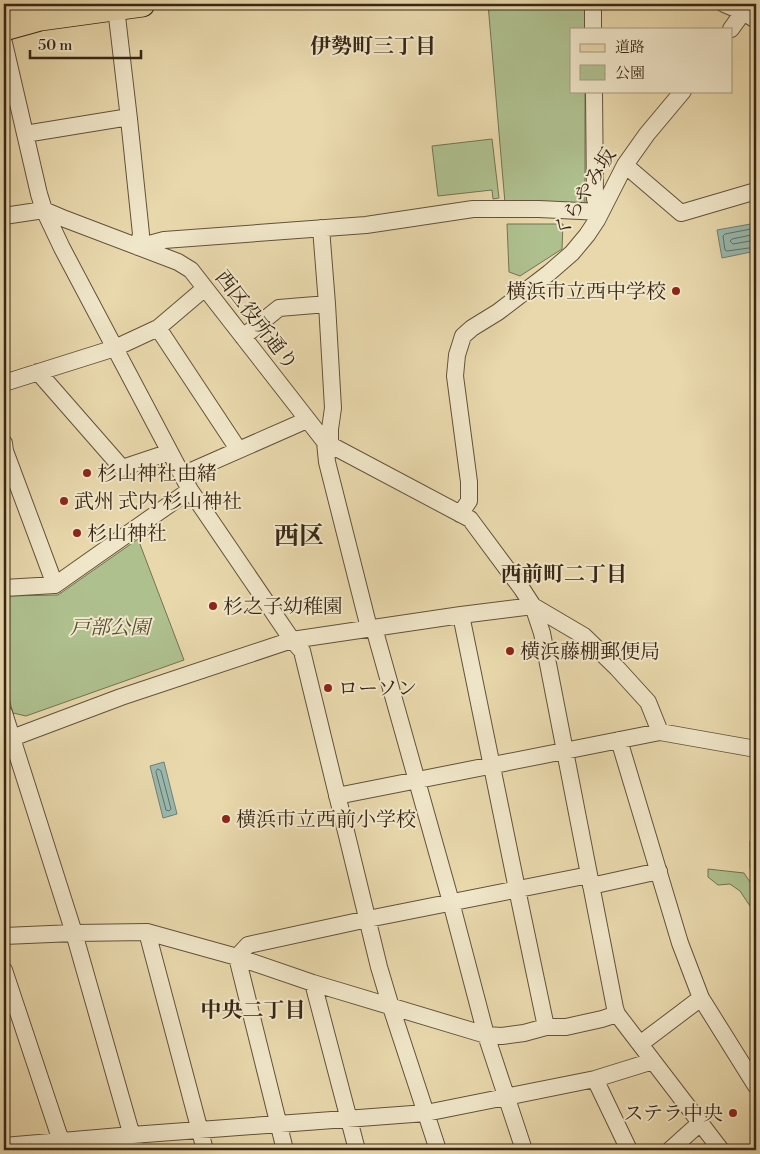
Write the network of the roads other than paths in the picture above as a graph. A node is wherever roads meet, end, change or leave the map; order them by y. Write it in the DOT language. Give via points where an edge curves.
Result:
graph roads {
  1 [pos="20,4"];
  2 [pos="142,4"];
  3 [pos="593,4"];
  4 [pos="724,4"];
  5 [pos="4,8"];
  6 [pos="116,8"];
  7 [pos="749,12"];
  8 [pos="4,28"];
  9 [pos="593,28"];
  10 [pos="732,28"];
  11 [pos="4,43"];
  12 [pos="594,92"];
  13 [pos="682,92"];
  14 [pos="129,118"];
  15 [pos="25,134"];
  16 [pos="625,165"];
  17 [pos="756,191"];
  18 [pos="44,210"];
  19 [pos="601,212"];
  20 [pos="4,216"];
  21 [pos="320,228"];
  22 [pos="138,247"];
  23 [pos="205,288"];
  24 [pos="327,304"];
  25 [pos="158,328"];
  26 [pos="244,337"];
  27 [pos="114,348"];
  28 [pos="38,372"];
  29 [pos="4,383"];
  30 [pos="307,420"];
  31 [pos="4,443"];
  32 [pos="328,443"];
  33 [pos="238,449"];
  34 [pos="170,452"];
  35 [pos="182,475"];
  36 [pos="190,490"];
  37 [pos="460,514"];
  38 [pos="55,585"];
  39 [pos="4,588"];
  40 [pos="533,606"];
  41 [pos="461,615"];
  42 [pos="372,628"];
  43 [pos="292,640"];
  44 [pos="4,714"];
  45 [pos="660,732"];
  46 [pos="8,740"];
  47 [pos="619,740"];
  48 [pos="756,749"];
  49 [pos="565,751"];
  50 [pos="492,766"];
  51 [pos="417,781"];
  52 [pos="337,796"];
  53 [pos="659,871"];
  54 [pos="590,880"];
  55 [pos="517,889"];
  56 [pos="451,902"];
  57 [pos="368,919"];
  58 [pos="147,932"];
  59 [pos="74,933"];
  60 [pos="4,936"];
  61 [pos="237,957"];
  62 [pos="4,970"];
  63 [pos="313,983"];
  64 [pos="701,998"];
  65 [pos="391,1007"];
  66 [pos="618,1014"];
  67 [pos="546,1027"];
  68 [pos="486,1035"];
  69 [pos="640,1044"];
  70 [pos="653,1061"];
  71 [pos="595,1079"];
  72 [pos="756,1086"];
  73 [pos="506,1097"];
  74 [pos="426,1113"];
  75 [pos="349,1119"];
  76 [pos="700,1123"];
  77 [pos="278,1124"];
  78 [pos="200,1130"];
  79 [pos="134,1143"];
  80 [pos="4,1146"];
  81 [pos="63,1146"];
  82 [pos="205,1150"];
  83 [pos="285,1150"];
  84 [pos="357,1150"];
  85 [pos="438,1150"];
  86 [pos="524,1150"];
  87 [pos="629,1150"];
  88 [pos="670,1150"];
  89 [pos="720,1150"];
  1 -- 5 [label="main road"];
  2 -- 6 [label="main road"];
  3 -- 9 [label="street"];
  4 -- 7 [label="street"];
  6 -- 8 [label="main road" via="40,18"];
  6 -- 14 [label="street"];
  7 -- 10 [label="street"];
  11 -- 15 [label="street"];
  12 -- 19 [label="street" via="595,198"];
  13 -- 16 [label="street, くらやみ坂"];
  14 -- 15 [label="street"];
  14 -- 22 [label="street" via="141,234"];
  15 -- 18 [label="street"];
  16 -- 17 [label="street" via="681,213"];
  16 -- 19 [label="street, くらやみ坂"];
  18 -- 20 [label="street"];
  18 -- 22 [label="street, 西区役所通り"];
  18 -- 27 [label="street"];
  19 -- 21 [label="street" via="473,209 366,225"];
  19 -- 37 [label="street, くらやみ坂" via="572,253 550,273 463,336 455,376 469,501"];
  21 -- 22 [label="street" via="164,240"];
  21 -- 24 [label="street"];
  22 -- 23 [label="street, 西区役所通り" via="185,266"];
  23 -- 25 [label="street"];
  23 -- 26 [label="street, 西区役所通り"];
  24 -- 26 [label="street" via="279,308"];
  24 -- 32 [label="street" via="333,408"];
  25 -- 27 [label="street"];
  25 -- 33 [label="street"];
  26 -- 30 [label="street, 西区役所通り"];
  27 -- 28 [label="street"];
  27 -- 34 [label="street"];
  28 -- 29 [label="street"];
  28 -- 34 [label="street" via="122,468"];
  30 -- 32 [label="street, 西区役所通り"];
  30 -- 33 [label="street"];
  31 -- 38 [label="street"];
  32 -- 37 [label="street, 西区役所通り"];
  32 -- 42 [label="street" via="327,462"];
  33 -- 35 [label="street"];
  34 -- 35 [label="street"];
  35 -- 36 [label="street"];
  36 -- 38 [label="street"];
  36 -- 43 [label="street"];
  37 -- 40 [label="street, 西区役所通り" via="470,520"];
  38 -- 39 [label="street"];
  40 -- 41 [label="street"];
  40 -- 45 [label="street" via="584,636 617,668 648,702"];
  40 -- 49 [label="street" via="542,633"];
  41 -- 42 [label="street"];
  41 -- 50 [label="street"];
  42 -- 43 [label="street"];
  42 -- 51 [label="street"];
  43 -- 46 [label="street" via="121,697"];
  43 -- 52 [label="street" via="302,651"];
  44 -- 46 [label="street"];
  45 -- 47 [label="street"];
  45 -- 48 [label="street"];
  46 -- 59 [label="street"];
  47 -- 49 [label="street"];
  47 -- 53 [label="street"];
  49 -- 50 [label="street"];
  49 -- 54 [label="street"];
  50 -- 51 [label="street"];
  50 -- 55 [label="street"];
  51 -- 52 [label="street"];
  51 -- 56 [label="street"];
  52 -- 57 [label="street"];
  53 -- 54 [label="street"];
  53 -- 64 [label="street" via="680,943"];
  54 -- 55 [label="street"];
  54 -- 66 [label="street"];
  55 -- 56 [label="street"];
  55 -- 67 [label="street"];
  56 -- 57 [label="street"];
  56 -- 68 [label="street"];
  57 -- 61 [label="street" via="248,945"];
  57 -- 65 [label="street"];
  58 -- 59 [label="street"];
  58 -- 61 [label="street"];
  58 -- 78 [label="street"];
  59 -- 60 [label="street"];
  59 -- 79 [label="street"];
  61 -- 63 [label="street"];
  61 -- 77 [label="street"];
  62 -- 81 [label="street"];
  63 -- 65 [label="street"];
  63 -- 75 [label="street"];
  64 -- 69 [label="street"];
  64 -- 72 [label="street"];
  65 -- 68 [label="street"];
  65 -- 74 [label="street"];
  66 -- 67 [label="street" via="566,1027"];
  66 -- 69 [label="street"];
  67 -- 68 [label="street" via="510,1035"];
  68 -- 73 [label="street"];
  69 -- 70 [label="street"];
  70 -- 71 [label="street"];
  70 -- 76 [label="street"];
  71 -- 73 [label="street"];
  71 -- 87 [label="street"];
  73 -- 74 [label="street"];
  73 -- 86 [label="street"];
  74 -- 75 [label="street"];
  74 -- 85 [label="street"];
  75 -- 77 [label="street"];
  75 -- 84 [label="street"];
  76 -- 88 [label="street"];
  76 -- 89 [label="street"];
  77 -- 78 [label="street"];
  77 -- 83 [label="street"];
  78 -- 79 [label="street"];
  78 -- 82 [label="street"];
  79 -- 81 [label="street"];
  80 -- 81 [label="street"];
}
